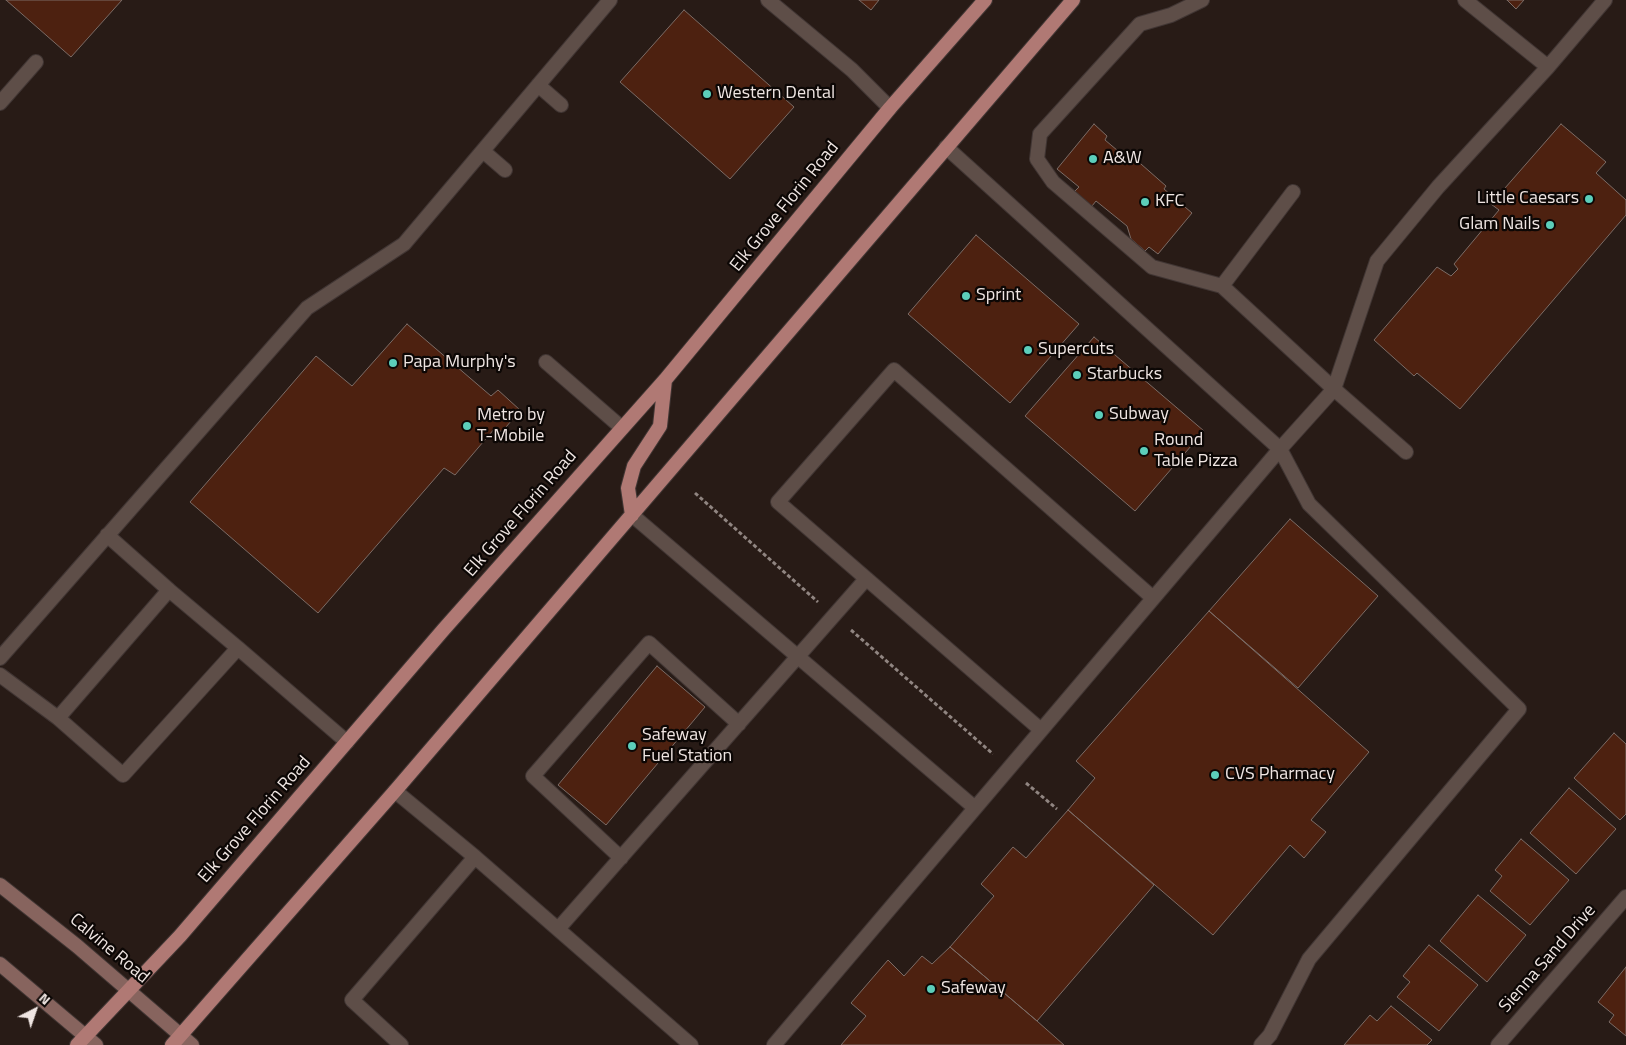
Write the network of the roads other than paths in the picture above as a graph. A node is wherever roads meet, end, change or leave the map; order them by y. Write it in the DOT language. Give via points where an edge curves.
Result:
graph roads {
  1 [pos="610,0"];
  2 [pos="768,0"];
  3 [pos="985,0"];
  4 [pos="1073,0"];
  5 [pos="1202,0"];
  6 [pos="1465,0"];
  7 [pos="1605,0"];
  8 [pos="36,62"];
  9 [pos="1548,67"];
  10 [pos="538,85"];
  11 [pos="0,103"];
  12 [pos="561,105"];
  13 [pos="890,108"];
  14 [pos="946,147"];
  15 [pos="482,151"];
  16 [pos="505,170"];
  17 [pos="1293,192"];
  18 [pos="1222,286"];
  19 [pos="546,362"];
  20 [pos="665,380"];
  21 [pos="1334,388"];
  22 [pos="622,428"];
  23 [pos="1280,449"];
  24 [pos="1406,452"];
  25 [pos="632,515"];
  26 [pos="107,536"];
  27 [pos="866,579"];
  28 [pos="169,590"];
  29 [pos="1153,598"];
  30 [pos="238,648"];
  31 [pos="798,656"];
  32 [pos="0,658"];
  33 [pos="0,675"];
  34 [pos="58,718"];
  35 [pos="739,724"];
  36 [pos="1041,730"];
  37 [pos="347,742"];
  38 [pos="395,791"];
  39 [pos="975,808"];
  40 [pos="475,857"];
  41 [pos="621,858"];
  42 [pos="0,884"];
  43 [pos="1626,897"];
  44 [pos="558,929"];
  45 [pos="0,964"];
  46 [pos="129,991"];
  47 [pos="176,1040"];
  48 [pos="86,1042"];
  49 [pos="192,1045"];
  50 [pos="401,1045"];
  51 [pos="691,1045"];
  52 [pos="774,1045"];
  53 [pos="1261,1045"];
  54 [pos="1498,1045"];
  1 -- 10 [label="street"];
  2 -- 13 [label="street" via="852,70"];
  3 -- 13 [label="main road, Elk Grove Florin Road"];
  4 -- 14 [label="main road"];
  5 -- 18 [label="street" via="1171,15 1140,24 1040,134 1037,159 1053,182 1152,267"];
  6 -- 9 [label="street"];
  7 -- 9 [label="street"];
  8 -- 11 [label="street"];
  9 -- 21 [label="street" via="1438,187 1377,261"];
  10 -- 12 [label="street"];
  10 -- 15 [label="street"];
  13 -- 20 [label="main road, Elk Grove Florin Road"];
  14 -- 23 [label="street"];
  14 -- 25 [label="main road"];
  15 -- 16 [label="street"];
  15 -- 26 [label="street" via="404,244 307,308"];
  17 -- 18 [label="street"];
  18 -- 21 [label="street"];
  19 -- 22 [label="street"];
  20 -- 22 [label="main road, Elk Grove Florin Road"];
  20 -- 25 [label="main road" via="660,426 634,466 628,488"];
  21 -- 23 [label="street"];
  21 -- 24 [label="street"];
  22 -- 37 [label="main road, Elk Grove Florin Road"];
  23 -- 29 [label="street"];
  23 -- 53 [label="street" via="1309,504 1519,709 1309,959 1270,1036"];
  25 -- 31 [label="street"];
  25 -- 38 [label="main road"];
  26 -- 28 [label="street"];
  26 -- 32 [label="street"];
  27 -- 29 [label="street" via="778,502 894,370"];
  27 -- 31 [label="street"];
  27 -- 36 [label="street"];
  28 -- 30 [label="street"];
  28 -- 34 [label="street"];
  29 -- 36 [label="street"];
  30 -- 34 [label="street" via="123,776"];
  30 -- 37 [label="street"];
  31 -- 35 [label="street"];
  31 -- 39 [label="street"];
  33 -- 34 [label="street"];
  35 -- 41 [label="street"];
  35 -- 41 [label="street" via="649,643 533,776"];
  36 -- 39 [label="street"];
  37 -- 46 [label="main road, Elk Grove Florin Road"];
  38 -- 40 [label="street"];
  38 -- 47 [label="main road"];
  39 -- 52 [label="street"];
  40 -- 44 [label="street"];
  40 -- 50 [label="street" via="352,1000"];
  41 -- 44 [label="street"];
  42 -- 46 [label="main road, Calvine Road"];
  43 -- 54 [label="street, Sienna Sand Drive"];
  44 -- 51 [label="street"];
  45 -- 48 [label="main road"];
  46 -- 47 [label="main road, Calvine Road"];
  46 -- 48 [label="main road, Elk Grove Florin Road"];
  47 -- 49 [label="main road, Calvine Road"];
}
